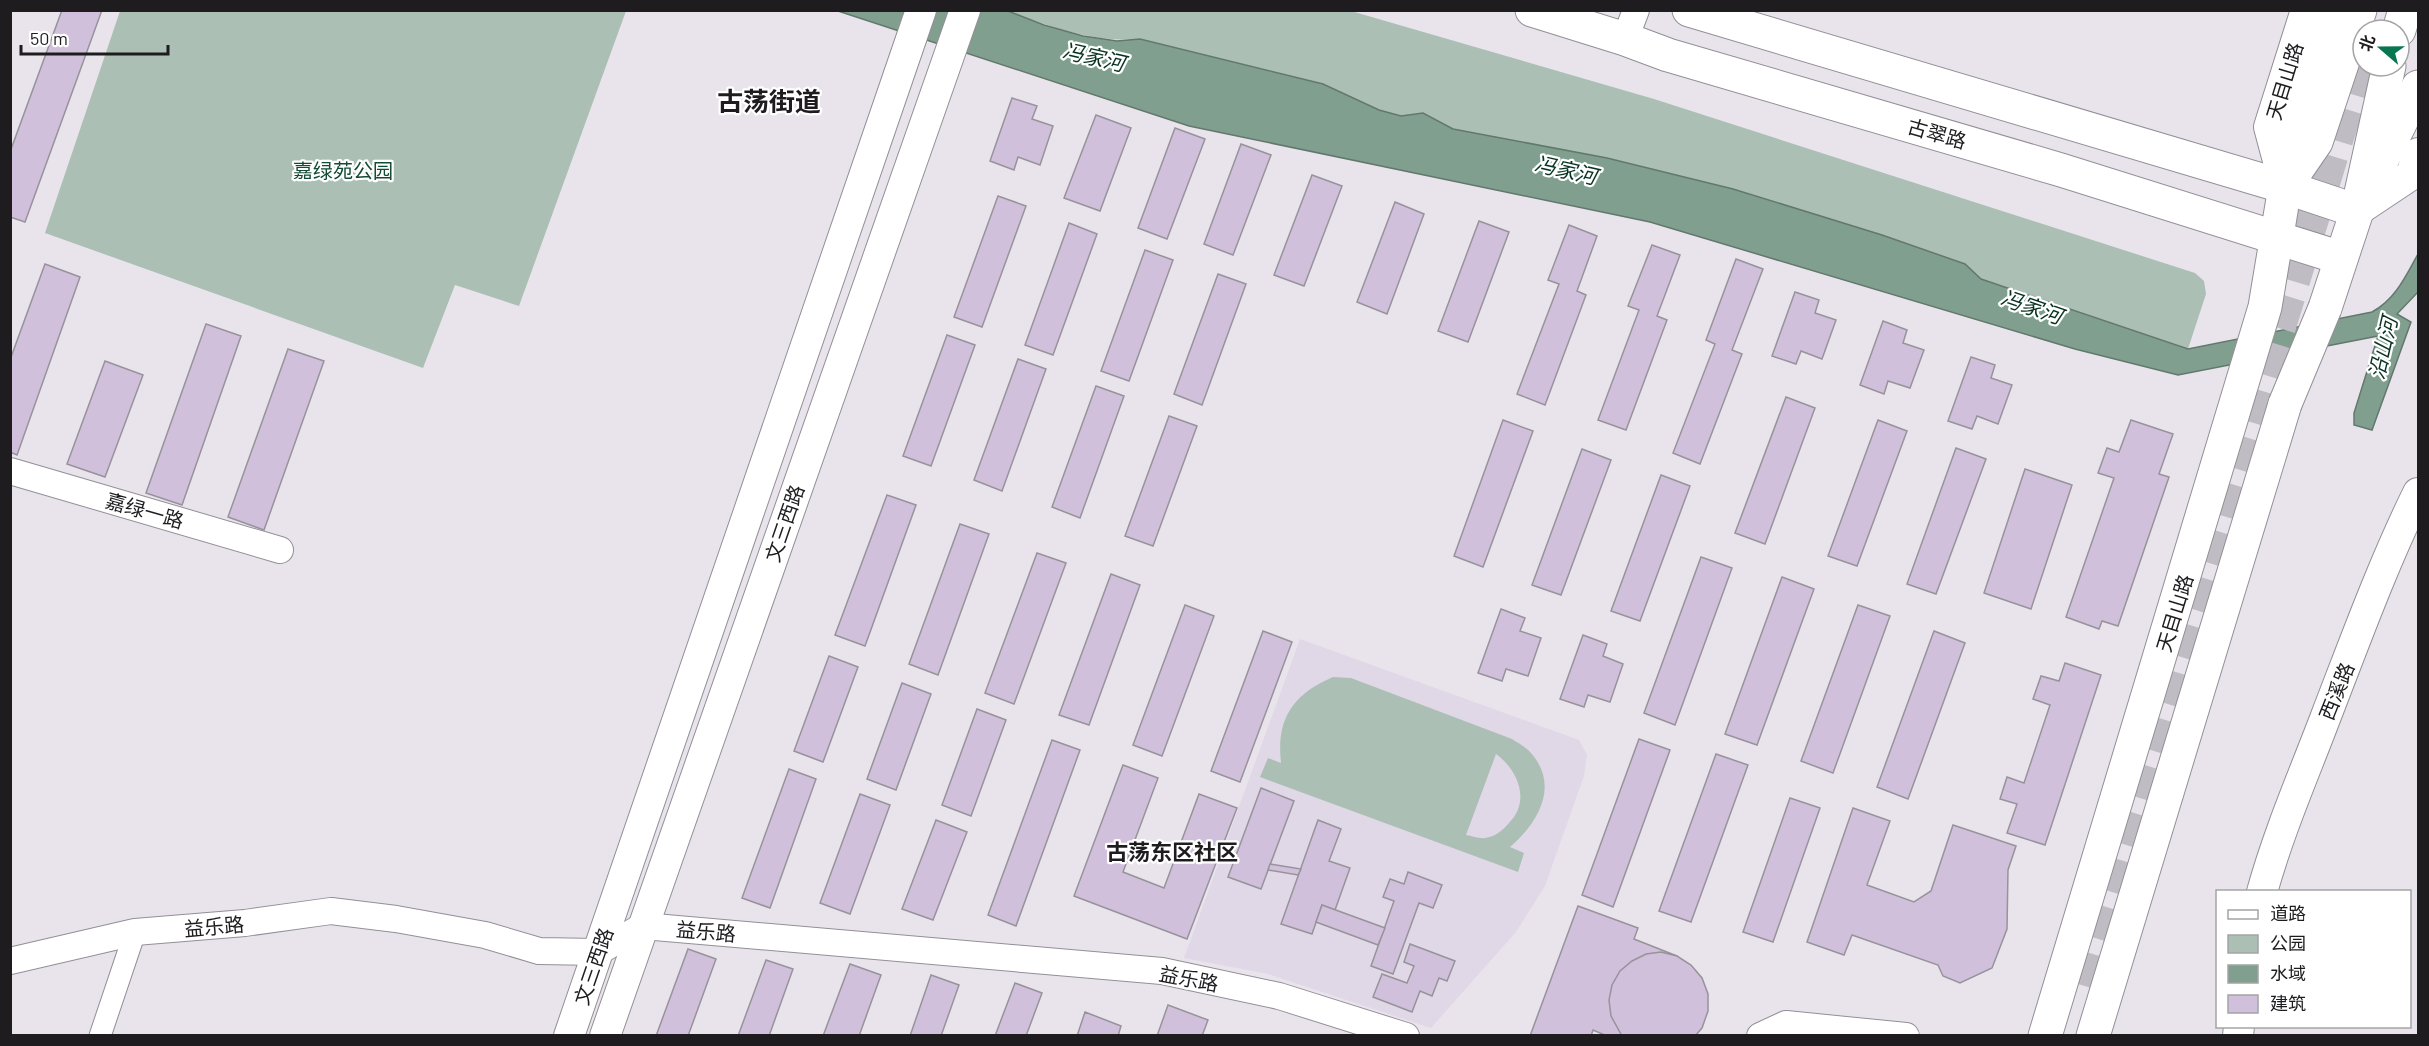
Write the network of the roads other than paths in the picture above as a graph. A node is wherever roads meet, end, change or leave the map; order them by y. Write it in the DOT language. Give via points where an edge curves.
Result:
graph roads {
  1 [pos="921,10"];
  2 [pos="965,10"];
  3 [pos="1532,10"];
  4 [pos="1689,10"];
  5 [pos="2306,10"];
  6 [pos="2331,10"];
  7 [pos="2360,10"];
  8 [pos="1631,25"];
  9 [pos="2386,78"];
  10 [pos="2418,87"];
  11 [pos="2418,153"];
  12 [pos="2285,187"];
  13 [pos="2357,211"];
  14 [pos="2277,236"];
  15 [pos="2341,258"];
  16 [pos="10,471"];
  17 [pos="2418,493"];
  18 [pos="280,550"];
  19 [pos="2262,890"];
  20 [pos="643,926"];
  21 [pos="135,932"];
  22 [pos="598,952"];
  23 [pos="10,961"];
  24 [pos="100,1035"];
  25 [pos="569,1035"];
  26 [pos="605,1035"];
  27 [pos="1406,1035"];
  28 [pos="1760,1035"];
  29 [pos="1906,1035"];
  30 [pos="2045,1035"];
  31 [pos="2093,1035"];
  1 -- 22 [label="main road, 文三西路"];
  2 -- 20 [label="main road, 文三西路"];
  3 -- 8 [label="main road, 古翠路"];
  4 -- 12 [label="main road"];
  5 -- 12 [label="main road, 天目山路" via="2269,127"];
  6 -- 12 [label="main road"];
  7 -- 12 [label="main road, 天目山路" via="2316,142"];
  8 -- 14 [label="main road, 古翠路" via="1668,55"];
  9 -- 13 [label="main road"];
  10 -- 13 [label="main road"];
  11 -- 13 [label="main road" via="2411,175"];
  12 -- 13 [label="main road"];
  12 -- 14 [label="main road, 天目山路"];
  13 -- 15 [label="main road"];
  14 -- 15 [label="main road, 古翠路"];
  14 -- 30 [label="main road, 天目山路" via="2265,307 2242,388"];
  15 -- 31 [label="main road, bridge" via="2285,404"];
  16 -- 18 [label="street, 嘉绿一路"];
  17 -- 19 [label="main road, 西溪路" via="2339,683"];
  20 -- 22 [label="street"];
  20 -- 26 [label="main road, 文三西路"];
  20 -- 27 [label="street, 益乐路" via="1162,971 1279,996"];
  21 -- 22 [label="street, 益乐路" via="331,911 485,935 539,951"];
  21 -- 23 [label="street, 益乐路"];
  21 -- 24 [label="street"];
  22 -- 25 [label="main road, 文三西路"];
  28 -- 29 [label="street" via="1785,1024"];
}
